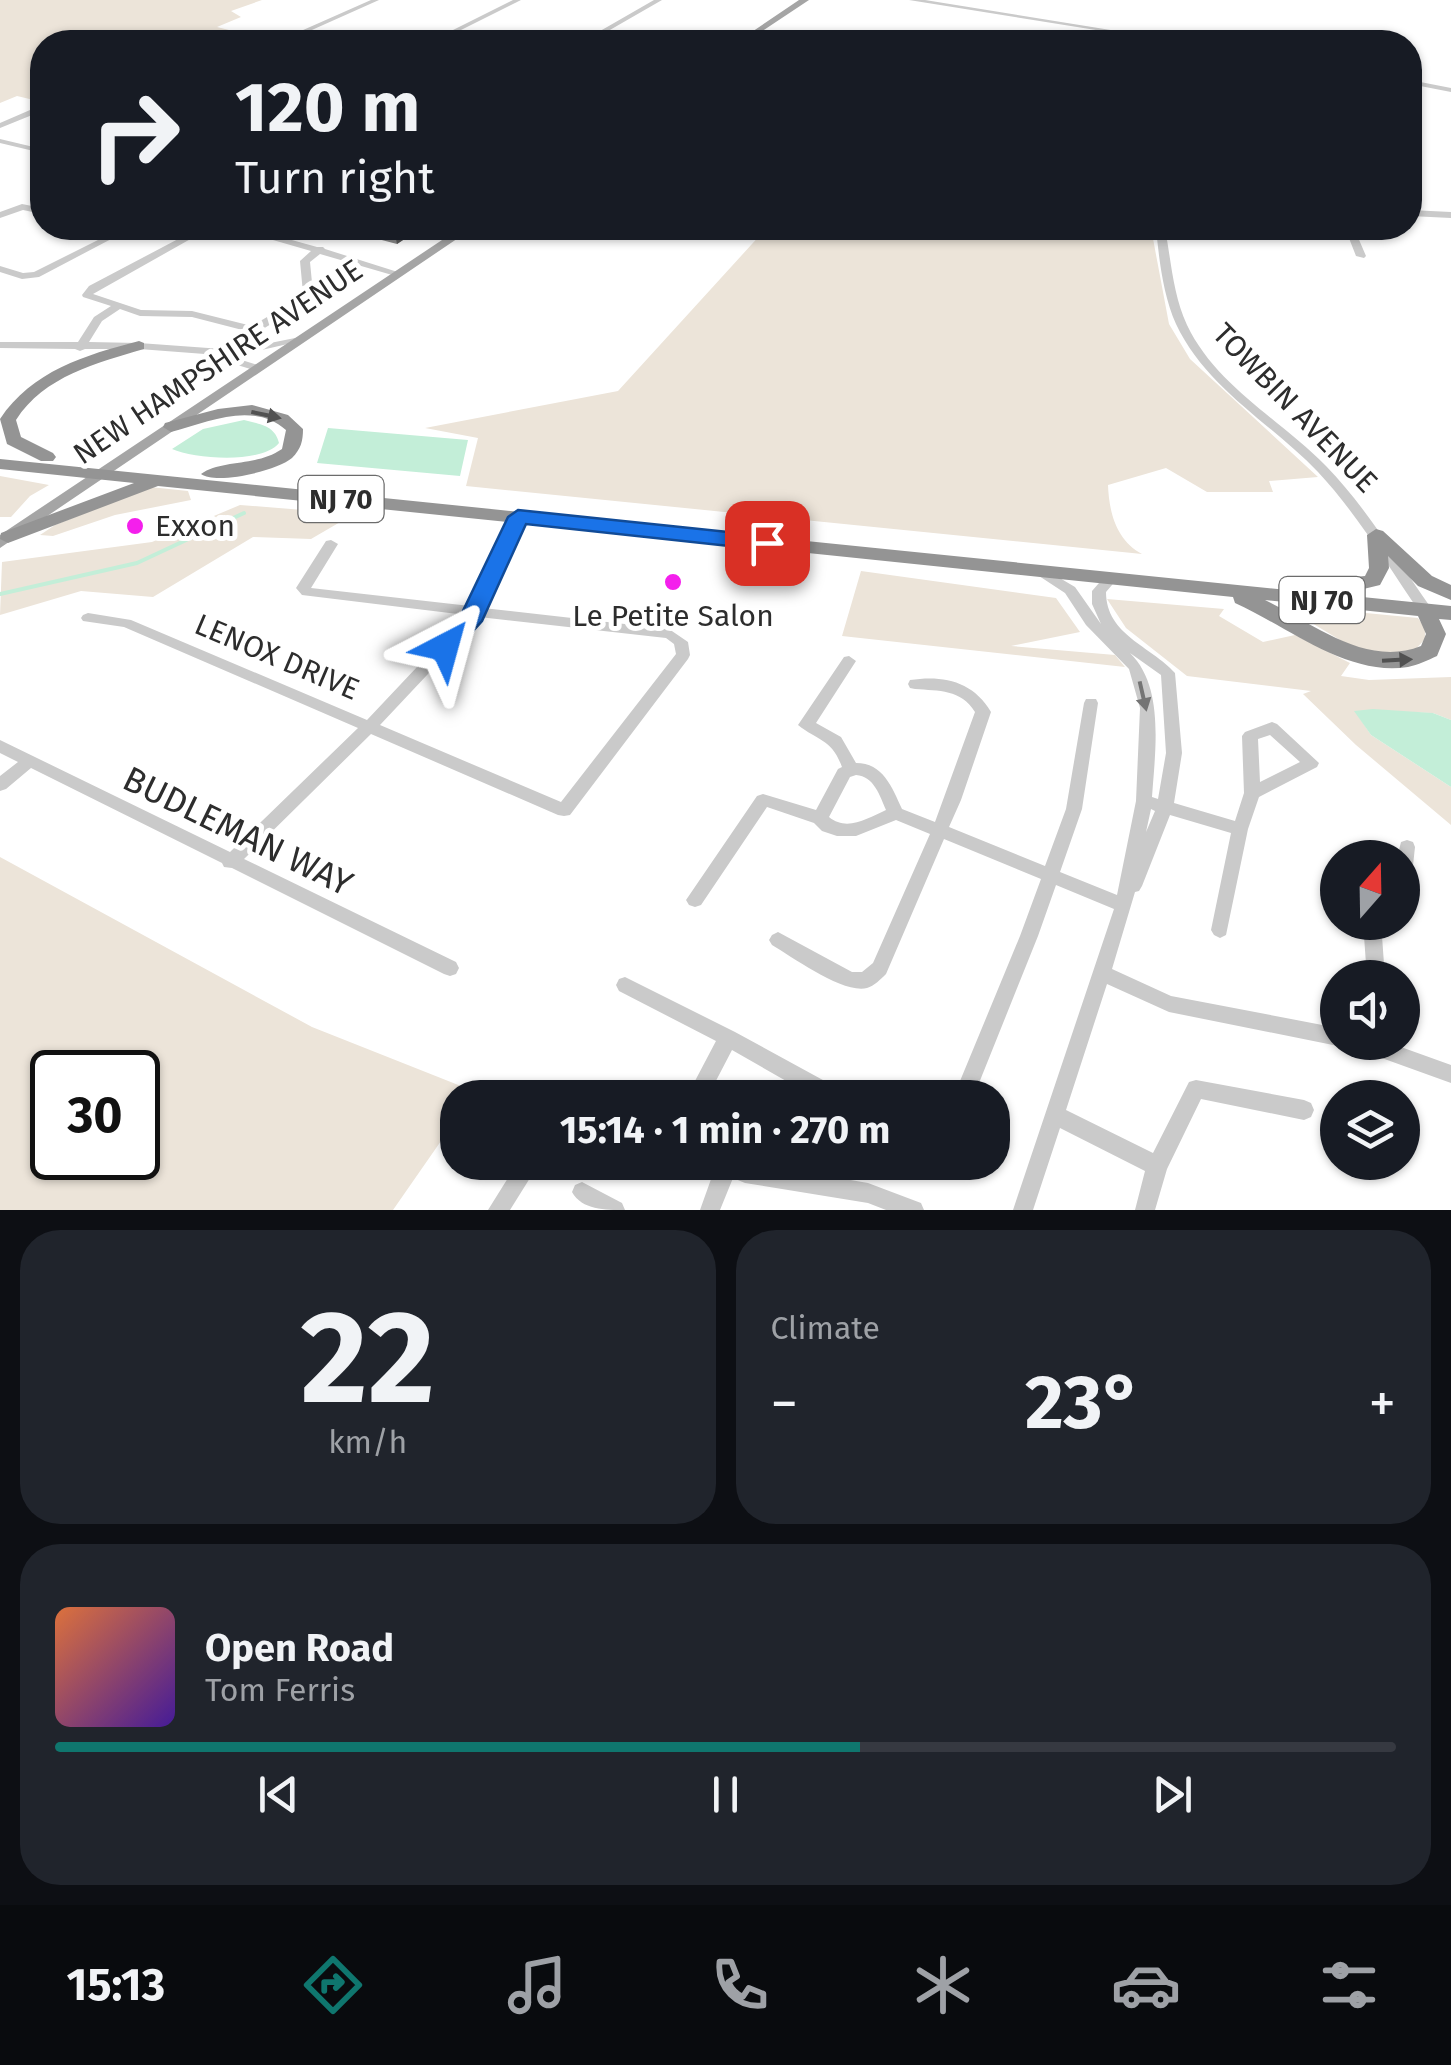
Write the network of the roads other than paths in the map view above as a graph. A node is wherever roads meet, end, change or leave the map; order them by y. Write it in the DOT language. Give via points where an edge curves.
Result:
graph roads {
  1 [pos="376,0"];
  2 [pos="518,0"];
  3 [pos="659,0"];
  4 [pos="806,0"];
  5 [pos="912,0"];
  6 [pos="307,30"];
  7 [pos="457,30"];
  8 [pos="607,30"];
  9 [pos="759,30"];
  10 [pos="1092,30"];
  11 [pos="1422,84"];
  12 [pos="1451,90"];
  13 [pos="30,113"];
  14 [pos="0,126"];
  15 [pos="0,140"];
  16 [pos="30,149"];
  17 [pos="30,208"];
  18 [pos="1422,214"];
  19 [pos="0,215"];
  20 [pos="1451,216"];
  21 [pos="104,240"];
  22 [pos="184,240"];
  23 [pos="284,240"];
  24 [pos="449,240"];
  25 [pos="1162,240"];
  26 [pos="1354,240"];
  27 [pos="320,250"];
  28 [pos="1361,256"];
  29 [pos="0,270"];
  30 [pos="402,271"];
  31 [pos="118,306"];
  32 [pos="301,338"];
  33 [pos="0,345"];
  34 [pos="139,346"];
  35 [pos="80,348"];
  36 [pos="198,350"];
  37 [pos="257,368"];
  38 [pos="54,379"];
  39 [pos="171,427"];
  40 [pos="0,452"];
  41 [pos="48,457"];
  42 [pos="0,465"];
  43 [pos="109,469"];
  44 [pos="210,474"];
  45 [pos="164,480"];
  46 [pos="52,507"];
  47 [pos="518,517"];
  48 [pos="3,536"];
  49 [pos="1376,536"];
  50 [pos="330,544"];
  51 [pos="1040,571"];
  52 [pos="1111,578"];
  53 [pos="1314,587"];
  54 [pos="1218,589"];
  55 [pos="1451,592"];
  56 [pos="1451,601"];
  57 [pos="1421,604"];
  58 [pos="474,613"];
  59 [pos="1451,613"];
  60 [pos="88,618"];
  61 [pos="849,661"];
  62 [pos="915,684"];
  63 [pos="1092,703"];
  64 [pos="369,727"];
  65 [pos="0,746"];
  66 [pos="30,761"];
  67 [pos="850,769"];
  68 [pos="0,786"];
  69 [pos="1252,793"];
  70 [pos="1144,801"];
  71 [pos="1166,806"];
  72 [pos="896,813"];
  73 [pos="820,818"];
  74 [pos="1240,829"];
  75 [pos="939,832"];
  76 [pos="230,862"];
  77 [pos="1049,876"];
  78 [pos="695,900"];
  79 [pos="1124,905"];
  80 [pos="1220,930"];
  81 [pos="778,940"];
  82 [pos="450,968"];
  83 [pos="1103,973"];
  84 [pos="625,985"];
  85 [pos="1320,1033"];
  86 [pos="728,1038"];
  87 [pos="1413,1060"];
  88 [pos="1451,1074"];
  89 [pos="706,1080"];
  90 [pos="804,1080"];
  91 [pos="971,1080"];
  92 [pos="1304,1110"];
  93 [pos="1056,1115"];
  94 [pos="1158,1166"];
  95 [pos="518,1180"];
  96 [pos="719,1180"];
  97 [pos="780,1180"];
  98 [pos="582,1192"];
  99 [pos="498,1210"];
  100 [pos="615,1210"];
  101 [pos="710,1210"];
  102 [pos="914,1210"];
  103 [pos="1022,1210"];
  104 [pos="1145,1210"];
  1 -- 6 [label="street"];
  2 -- 7 [label="street"];
  3 -- 8 [label="street"];
  4 -- 9 [label="main road"];
  5 -- 10 [label="street"];
  11 -- 12 [label="street"];
  13 -- 14 [label="street"];
  15 -- 16 [label="street"];
  17 -- 19 [label="street"];
  18 -- 20 [label="street"];
  21 -- 29 [label="street" via="36,275"];
  22 -- 31 [label="street" via="87,294"];
  23 -- 27 [label="street"];
  24 -- 30 [label="main road, NEW HAMPSHIRE AVENUE"];
  25 -- 49 [label="street, TOWBIN AVENUE" via="1177,311 1192,342 1238,395 1324,470"];
  26 -- 28 [label="street"];
  27 -- 30 [label="street"];
  27 -- 31 [label="street" via="306,262 304,300 257,330"];
  30 -- 32 [label="main road, NEW HAMPSHIRE AVENUE"];
  31 -- 35 [label="street" via="98,318"];
  32 -- 36 [label="street" via="246,352"];
  32 -- 37 [label="main road, NEW HAMPSHIRE AVENUE"];
  33 -- 35 [label="street"];
  34 -- 35 [label="street"];
  34 -- 36 [label="street"];
  34 -- 38 [label="highway"];
  35 -- 38 [label="highway"];
  36 -- 37 [label="street"];
  37 -- 39 [label="main road, NEW HAMPSHIRE AVENUE"];
  38 -- 41 [label="highway" via="21,401 8,420 13,440"];
  39 -- 43 [label="main road, NEW HAMPSHIRE AVENUE"];
  39 -- 44 [label="highway, one-way" via="248,411 284,419 295,429 292,447 272,462"];
  40 -- 41 [label="highway, NJ 70"];
  41 -- 43 [label="highway, NJ 70"];
  42 -- 43 [label="highway, NJ 70"];
  43 -- 44 [label="highway, NJ 70"];
  43 -- 45 [label="highway, NJ 70"];
  43 -- 46 [label="main road, NEW HAMPSHIRE AVENUE"];
  44 -- 53 [label="highway, NJ 70"];
  45 -- 47 [label="highway, NJ 70"];
  45 -- 48 [label="highway"];
  46 -- 48 [label="highway"];
  47 -- 51 [label="highway, NJ 70"];
  47 -- 58 [label="street"];
  49 -- 53 [label="highway" via="1379,568 1373,580"];
  49 -- 55 [label="highway" via="1425,581"];
  49 -- 57 [label="street, TOWBIN AVENUE"];
  50 -- 58 [label="street, LENOX DRIVE" via="306,592"];
  51 -- 52 [label="highway, NJ 70"];
  51 -- 70 [label="street, one-way" via="1070,590 1136,667 1147,708"];
  52 -- 54 [label="highway, NJ 70"];
  52 -- 71 [label="street" via="1100,591 1100,612 1168,673 1174,753"];
  53 -- 57 [label="highway, NJ 70"];
  54 -- 57 [label="highway, NJ 70"];
  54 -- 57 [label="highway, one-way" via="1387,662 1430,650 1436,634"];
  56 -- 57 [label="highway, NJ 70"];
  57 -- 59 [label="highway, NJ 70"];
  58 -- 64 [label="street"];
  58 -- 64 [label="street, LENOX DRIVE" via="668,634 682,642 683,655 564,810"];
  60 -- 64 [label="street, LENOX DRIVE" via="126,623"];
  61 -- 67 [label="street" via="806,725 834,738"];
  62 -- 75 [label="street" via="965,690 983,712"];
  63 -- 77 [label="street" via="1074,809"];
  64 -- 76 [label="street"];
  65 -- 66 [label="street, BUDLEMAN WAY"];
  66 -- 68 [label="street"];
  66 -- 76 [label="street, BUDLEMAN WAY"];
  67 -- 72 [label="street" via="880,778"];
  67 -- 73 [label="street"];
  69 -- 74 [label="street"];
  70 -- 71 [label="street"];
  70 -- 79 [label="street"];
  71 -- 74 [label="street"];
  71 -- 79 [label="street"];
  72 -- 73 [label="street" via="844,832"];
  72 -- 75 [label="street"];
  73 -- 78 [label="street" via="763,800"];
  74 -- 80 [label="street"];
  75 -- 77 [label="street"];
  75 -- 81 [label="street" via="880,968 866,980 850,980"];
  76 -- 82 [label="street, BUDLEMAN WAY"];
  77 -- 79 [label="street"];
  77 -- 91 [label="street"];
  79 -- 83 [label="street"];
  83 -- 85 [label="street" via="1170,1004"];
  83 -- 93 [label="street"];
  84 -- 86 [label="street"];
  86 -- 89 [label="street"];
  86 -- 90 [label="street"];
  87 -- 88 [label="street"];
  92 -- 94 [label="street" via="1196,1089"];
  93 -- 94 [label="street"];
  93 -- 103 [label="street"];
  94 -- 104 [label="street"];
  95 -- 99 [label="street"];
  96 -- 101 [label="street"];
  97 -- 102 [label="street" via="868,1192"];
  98 -- 100 [label="street"];
}
